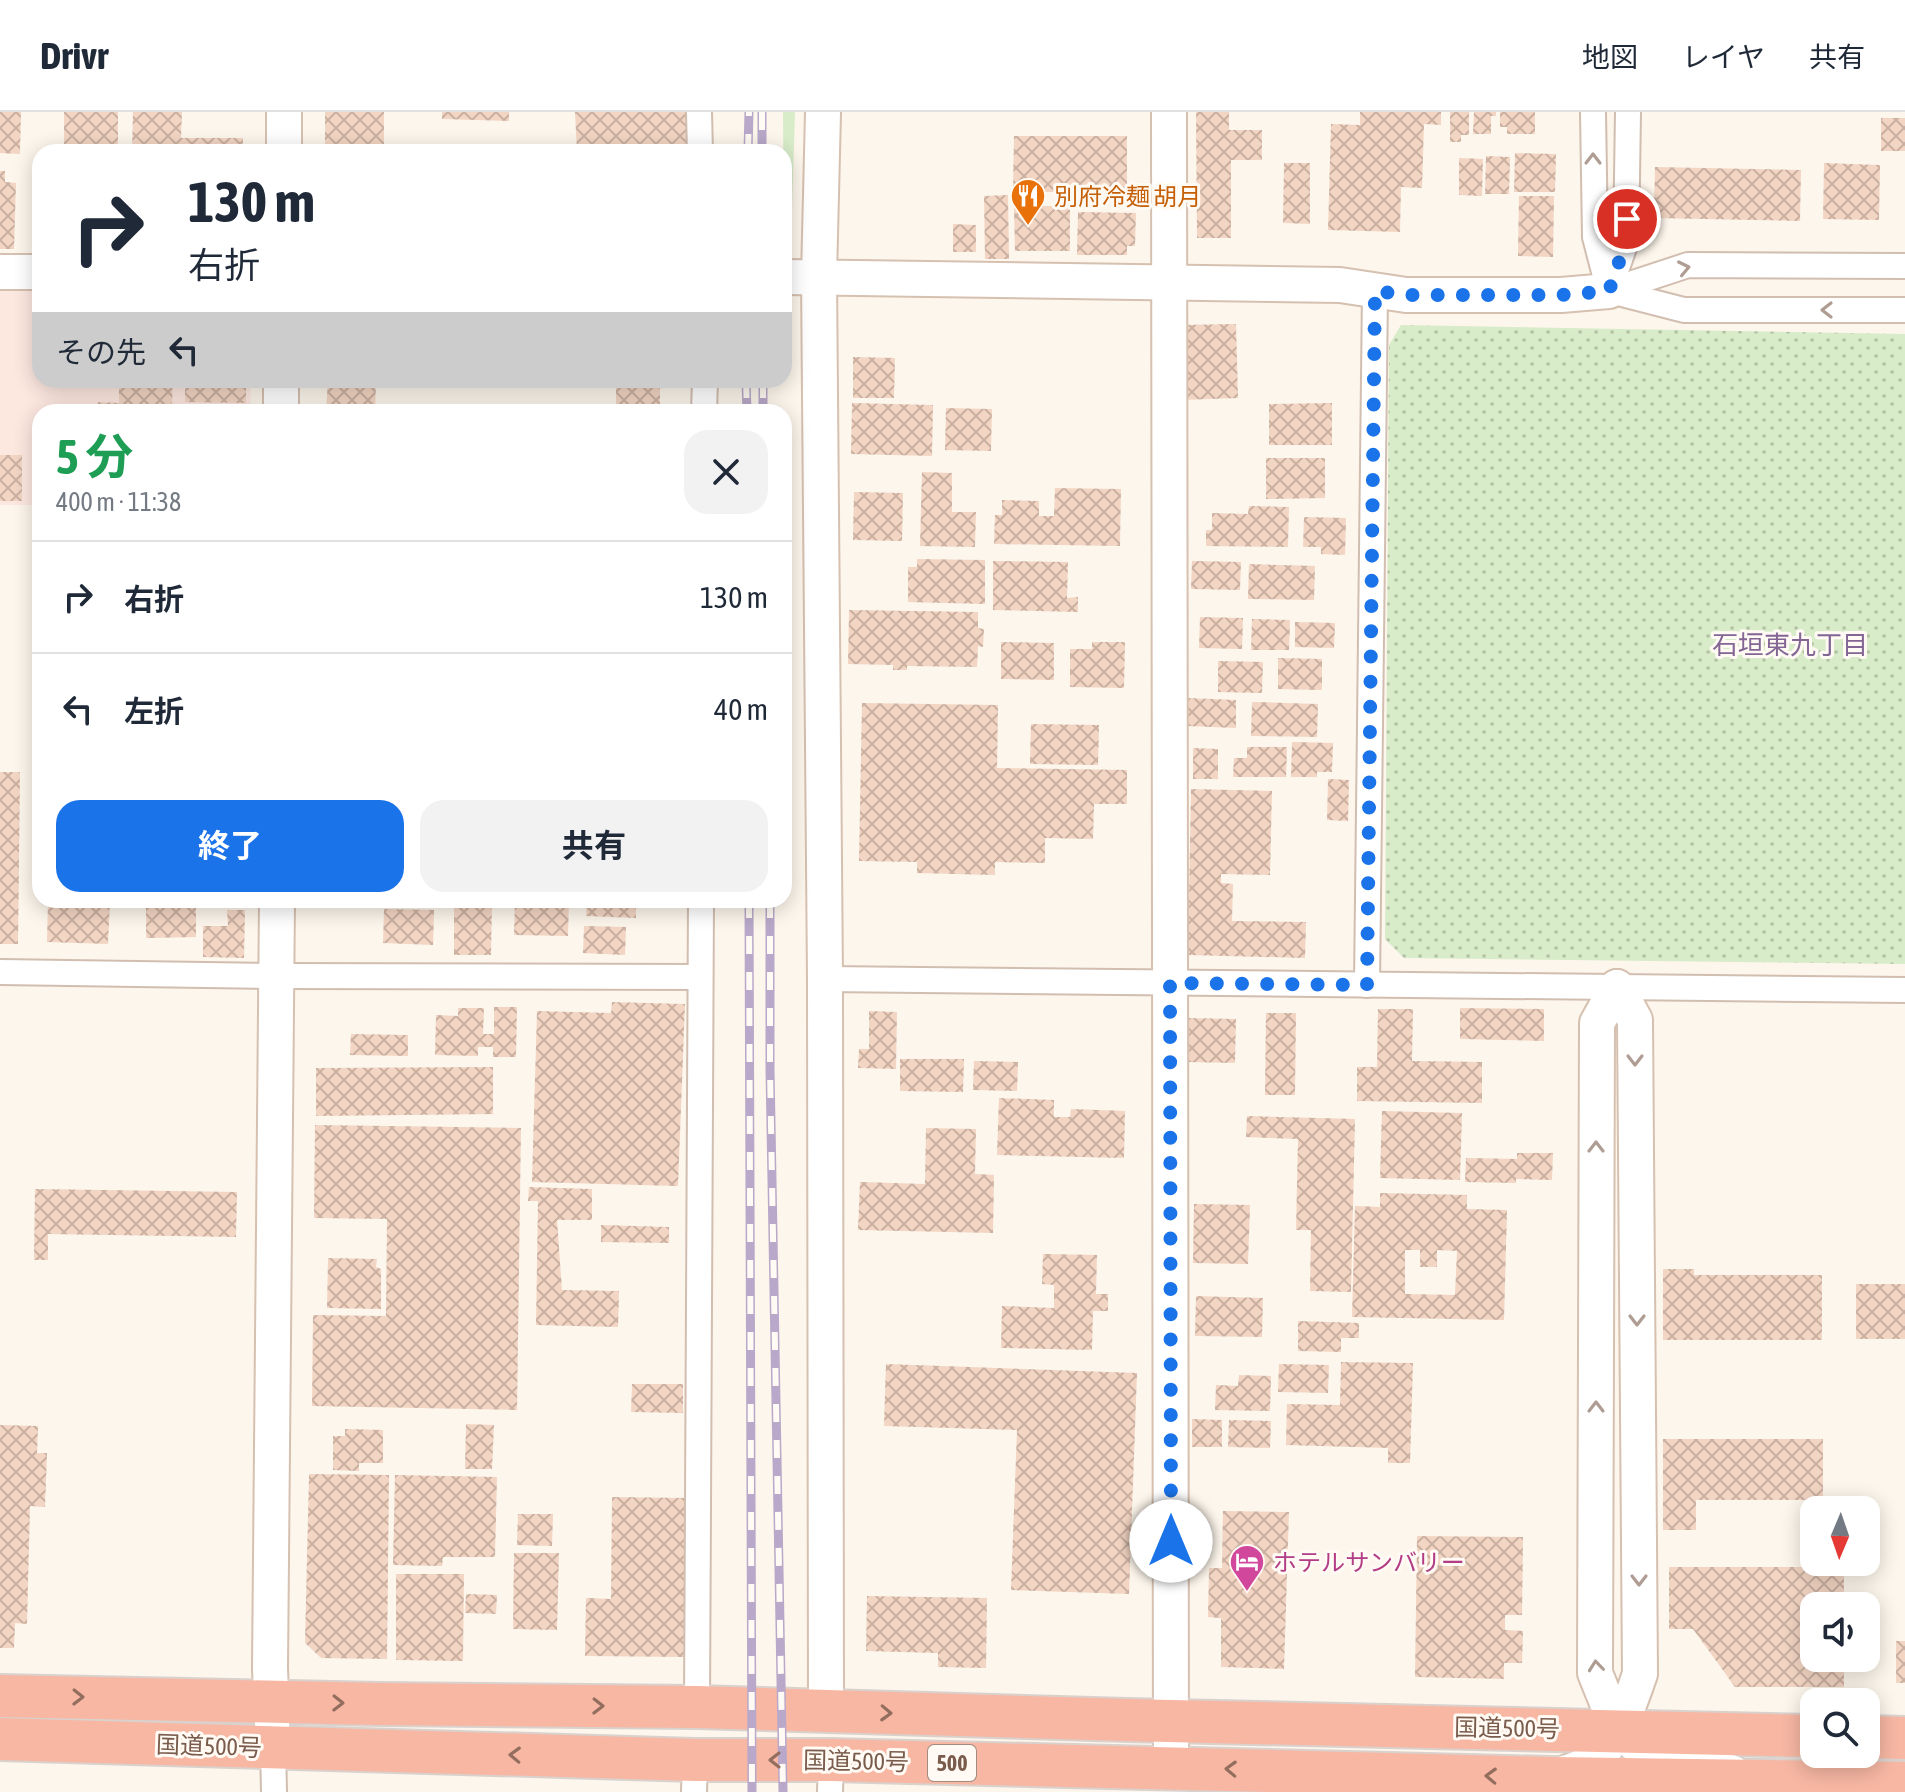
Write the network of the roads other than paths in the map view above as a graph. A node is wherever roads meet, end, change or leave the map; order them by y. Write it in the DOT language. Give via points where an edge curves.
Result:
graph roads {
  1 [pos="284,112"];
  2 [pos="699,112"];
  3 [pos="823,112"];
  4 [pos="1169,112"];
  5 [pos="1593,112"];
  6 [pos="1628,112"];
  7 [pos="284,144"];
  8 [pos="700,144"];
  9 [pos="1905,266"];
  10 [pos="0,272"];
  11 [pos="32,272"];
  12 [pos="792,277"];
  13 [pos="819,277"];
  14 [pos="1170,282"];
  15 [pos="1375,291"];
  16 [pos="1609,291"];
  17 [pos="1905,310"];
  18 [pos="277,908"];
  19 [pos="701,908"];
  20 [pos="0,972"];
  21 [pos="276,976"];
  22 [pos="700,977"];
  23 [pos="825,979"];
  24 [pos="1170,983"];
  25 [pos="1367,985"];
  26 [pos="1617,987"];
  27 [pos="1905,990"];
  28 [pos="0,1696"];
  29 [pos="271,1702"];
  30 [pos="697,1707"];
  31 [pos="826,1711"];
  32 [pos="1171,1720"];
  33 [pos="1618,1730"];
  34 [pos="1800,1736"];
  35 [pos="1880,1737"];
  36 [pos="1905,1738"];
  37 [pos="0,1739"];
  38 [pos="273,1748"];
  39 [pos="694,1776"];
  40 [pos="830,1776"];
  41 [pos="1550,1778"];
  42 [pos="1171,1780"];
  43 [pos="1756,1780"];
  44 [pos="1905,1783"];
  45 [pos="274,1792"];
  1 -- 7 [label="street"];
  2 -- 8 [label="street"];
  3 -- 13 [label="street"];
  4 -- 14 [label="street"];
  16 -- 5 [label="street, one-way" via="1595,237"];
  6 -- 16 [label="street" via="1626,242"];
  16 -- 9 [label="street, one-way" via="1688,265"];
  10 -- 11 [label="street"];
  12 -- 13 [label="street"];
  13 -- 14 [label="street"];
  13 -- 23 [label="street"];
  14 -- 15 [label="street" via="1340,285"];
  14 -- 24 [label="street"];
  15 -- 16 [label="street"];
  15 -- 25 [label="street"];
  17 -- 16 [label="street, one-way" via="1684,310"];
  18 -- 21 [label="street"];
  19 -- 22 [label="street"];
  20 -- 21 [label="street"];
  21 -- 22 [label="street"];
  21 -- 29 [label="street"];
  22 -- 30 [label="street"];
  23 -- 24 [label="street"];
  23 -- 31 [label="street"];
  24 -- 25 [label="street"];
  24 -- 32 [label="street"];
  25 -- 26 [label="street"];
  26 -- 27 [label="street"];
  26 -- 33 [label="street, one-way" via="1635,1020 1640,1674"];
  33 -- 26 [label="street, one-way" via="1595,1673 1597,1023"];
  28 -- 29 [label="highway, 国道500号 / 500, one-way"];
  29 -- 30 [label="highway, 国道500号 / 500, one-way"];
  29 -- 38 [label="street"];
  30 -- 31 [label="highway, 国道500号 / 500"];
  31 -- 32 [label="highway, 国道500号 / 500, one-way"];
  32 -- 33 [label="highway, 国道500号 / 500"];
  32 -- 42 [label="street"];
  33 -- 34 [label="highway, 国道500号 / 500"];
  33 -- 41 [label="street" via="1585,1766"];
  33 -- 43 [label="street" via="1642,1750 1685,1757"];
  35 -- 36 [label="highway"];
  37 -- 38 [label="highway, 国道500号 / 500"];
  39 -- 38 [label="highway, 国道500号 / 500, one-way"];
  38 -- 45 [label="street"];
  40 -- 39 [label="highway, 国道500号 / 500, one-way"];
  40 -- 42 [label="highway, 国道500号 / 500"];
  41 -- 42 [label="highway, 国道500号 / 500, one-way"];
  41 -- 43 [label="highway, 国道500号 / 500"];
  43 -- 44 [label="highway, 国道500号 / 500"];
}
